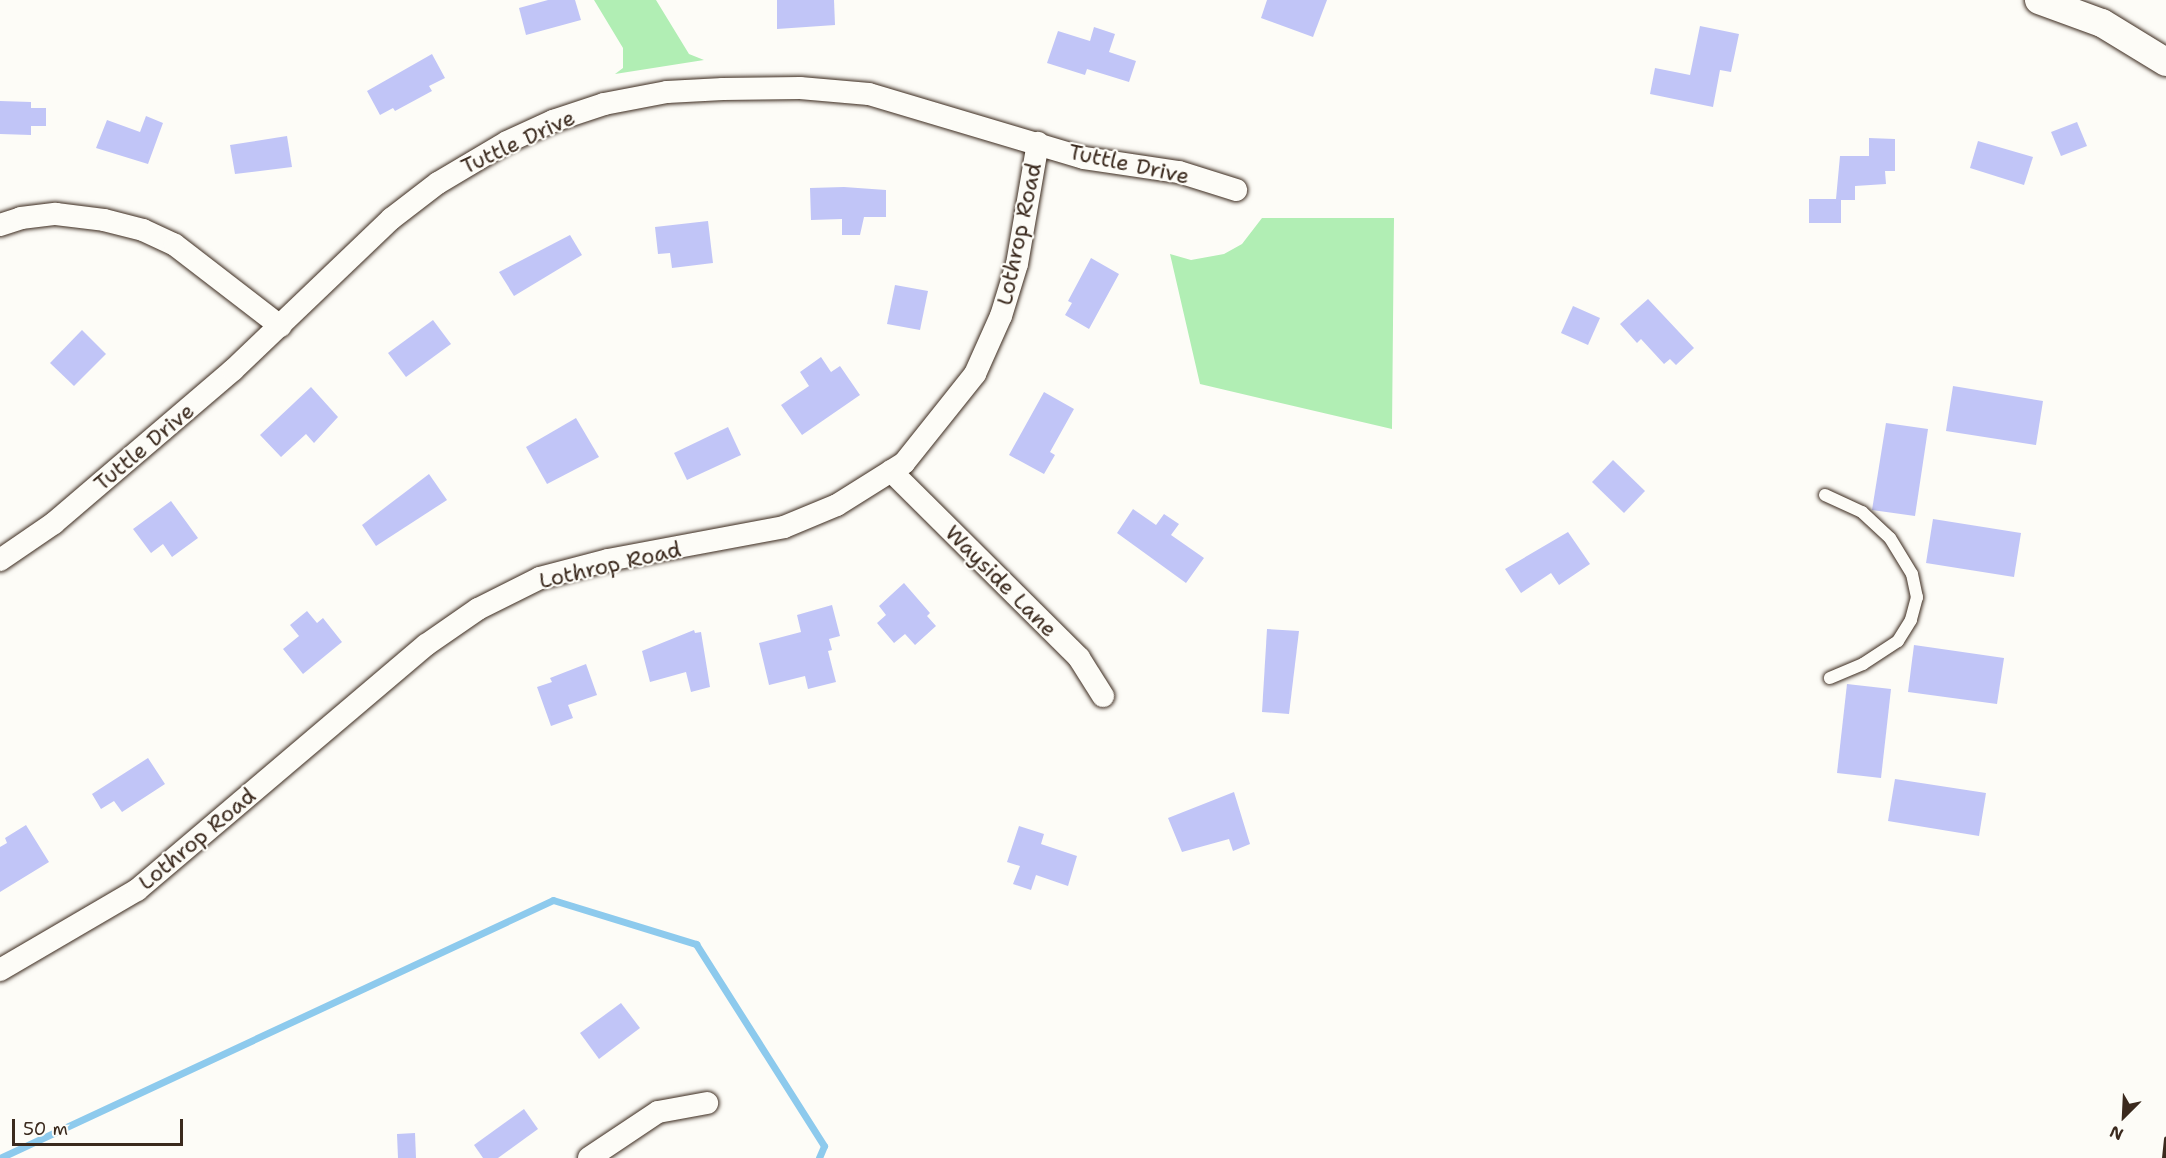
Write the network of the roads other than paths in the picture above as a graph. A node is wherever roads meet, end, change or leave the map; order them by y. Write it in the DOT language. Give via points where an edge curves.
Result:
graph roads {
  1 [pos="2040,0"];
  2 [pos="2166,62"];
  3 [pos="1038,143"];
  4 [pos="1236,190"];
  5 [pos="0,225"];
  6 [pos="280,326"];
  7 [pos="891,471"];
  8 [pos="1825,495"];
  9 [pos="0,560"];
  10 [pos="1830,678"];
  11 [pos="1103,696"];
  12 [pos="0,970"];
  13 [pos="707,1103"];
  14 [pos="589,1158"];
  1 -- 2 [label="street" via="2102,23"];
  3 -- 4 [label="street, Tuttle Drive" via="1084,158 1179,172"];
  3 -- 6 [label="street, Tuttle Drive" via="869,94 800,88 668,92 604,104 516,138 438,183 392,219"];
  3 -- 7 [label="street, Lothrop Road" via="1017,264 975,374 904,463"];
  5 -- 6 [label="street" via="56,214 143,230 175,245"];
  6 -- 9 [label="street, Tuttle Drive" via="54,523"];
  7 -- 11 [label="street, Wayside Lane" via="1079,658"];
  7 -- 12 [label="street, Lothrop Road" via="837,505 784,527 609,560 540,578 478,609 426,645 137,890"];
  8 -- 10 [label="lane" via="1862,512 1890,538 1912,574 1917,597 1911,620 1898,641 1863,664"];
  13 -- 14 [label="street" via="658,1112"];
}
